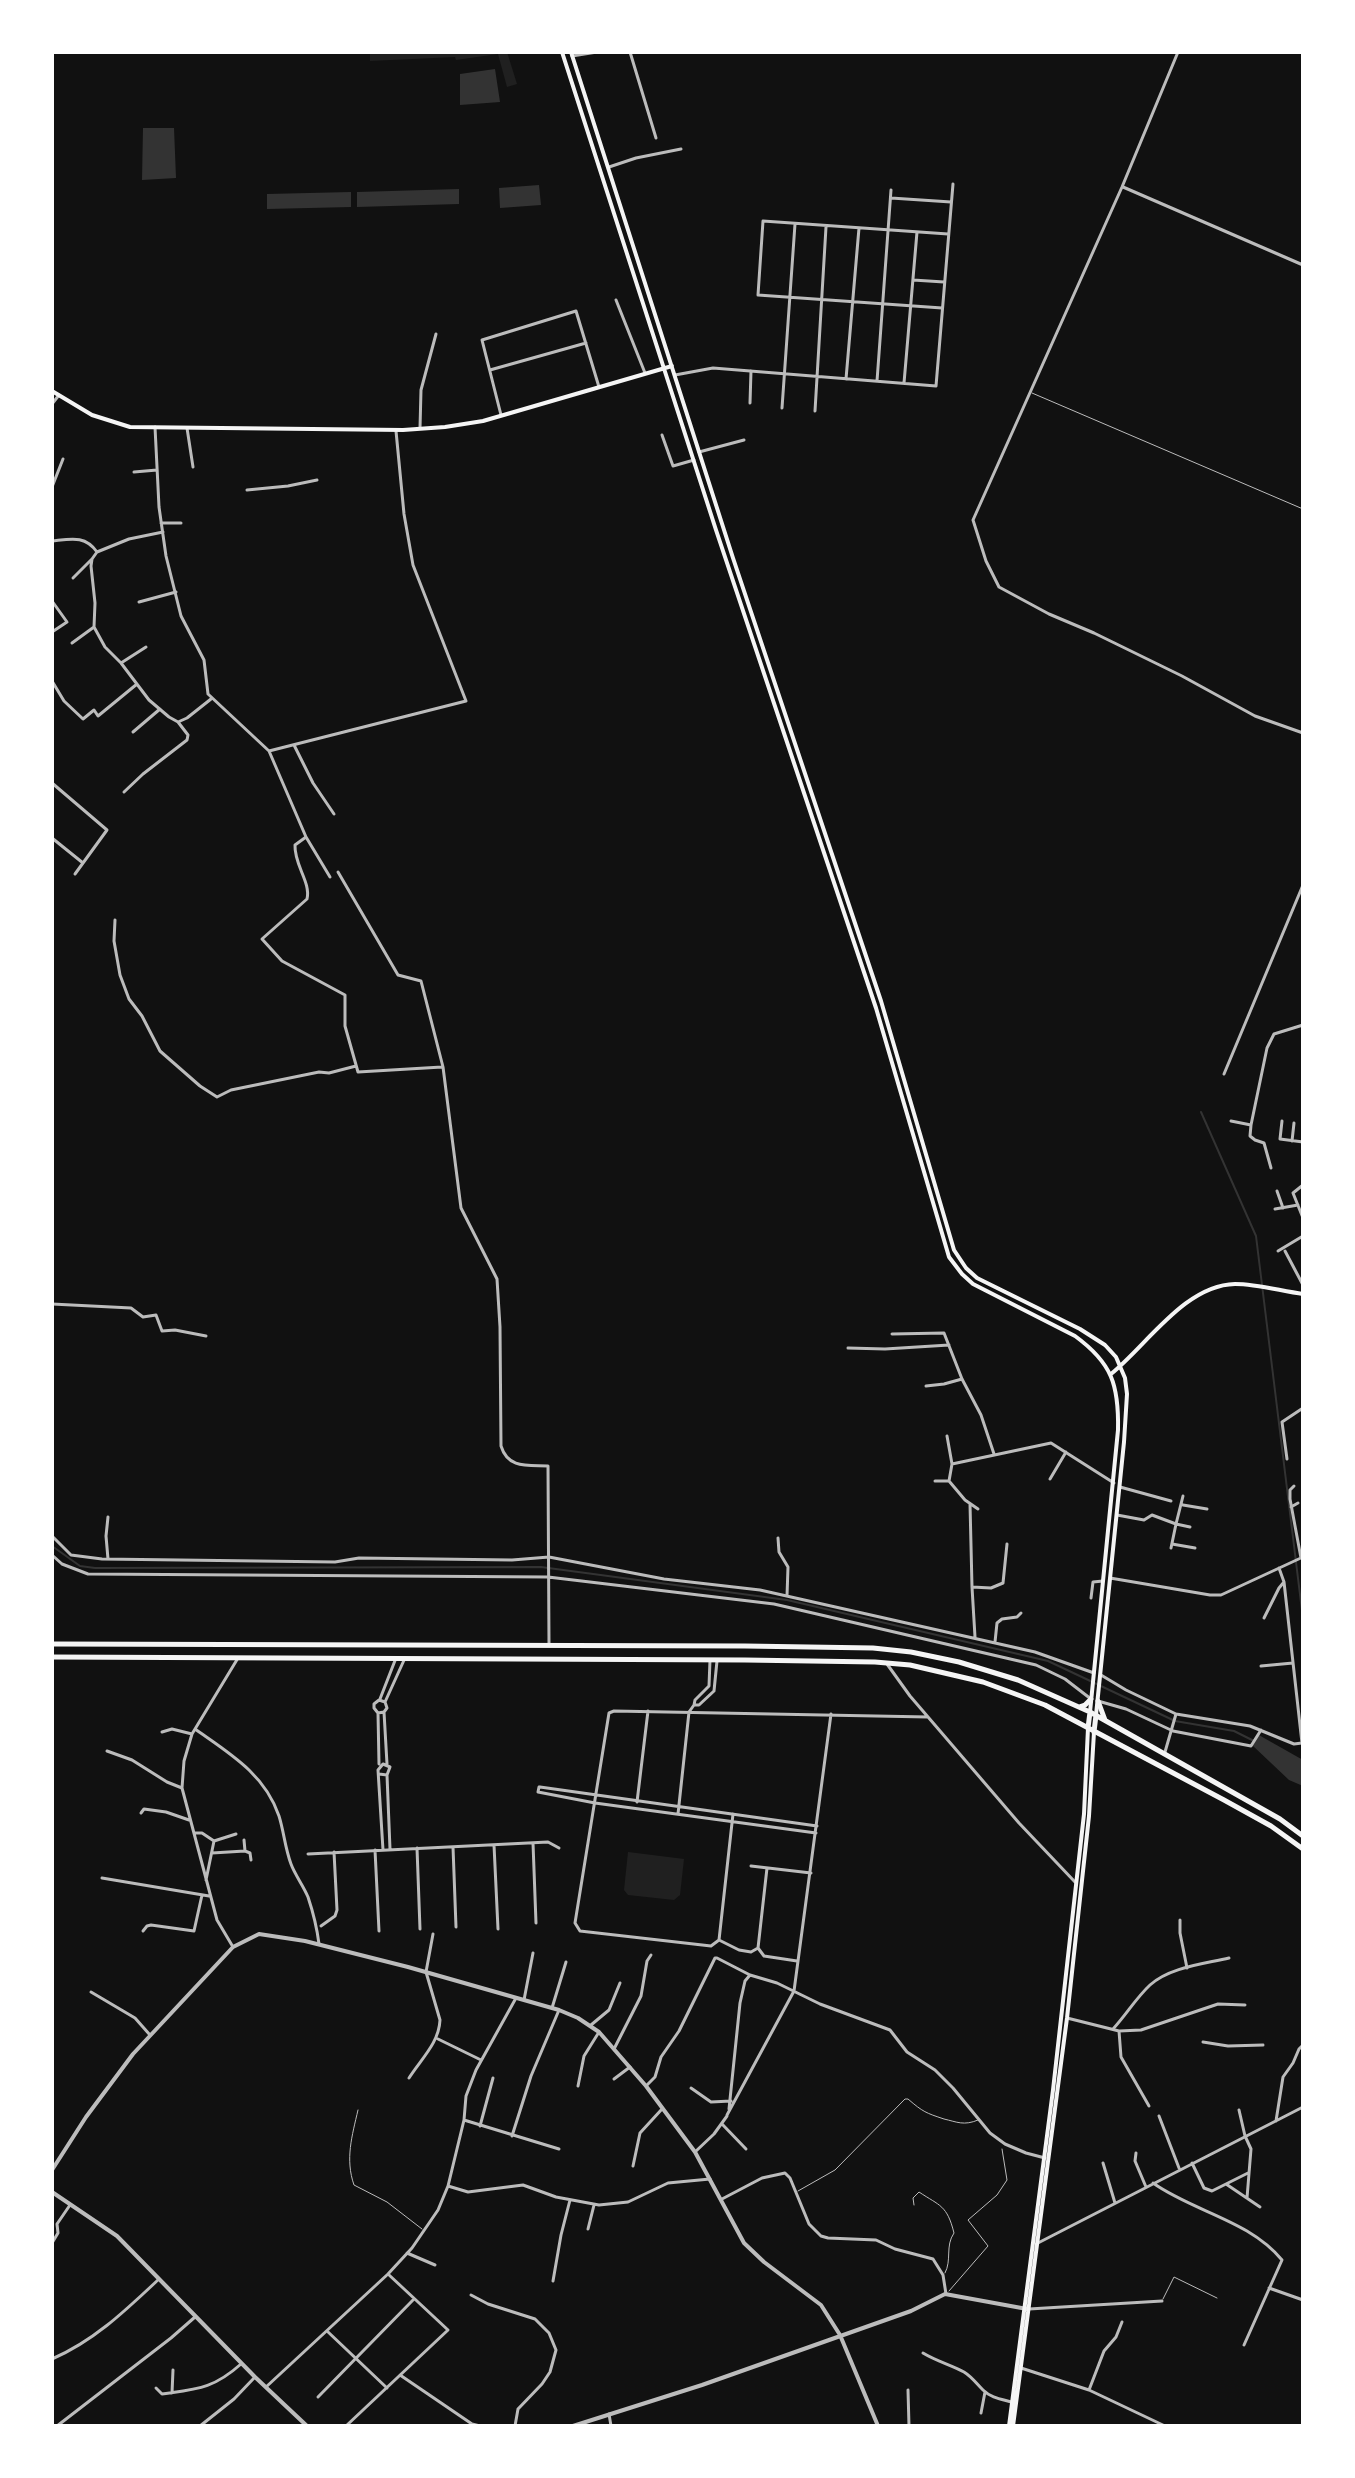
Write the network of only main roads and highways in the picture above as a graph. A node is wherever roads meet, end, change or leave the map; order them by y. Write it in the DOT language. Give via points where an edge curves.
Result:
graph roads {
  1 [pos="562,52"];
  2 [pos="572,54"];
  3 [pos="564,59"];
  4 [pos="584,91"];
  5 [pos="575,94"];
  6 [pos="624,217"];
  7 [pos="616,219"];
  8 [pos="672,366"];
  9 [pos="665,367"];
  10 [pos="675,375"];
  11 [pos="668,377"];
  12 [pos="52,391"];
  13 [pos="710,485"];
  14 [pos="702,487"];
  15 [pos="733,558"];
  16 [pos="727,561"];
  17 [pos="790,742"];
  18 [pos="807,792"];
  19 [pos="900,1064"];
  20 [pos="894,1067"];
  21 [pos="1303,1294"];
  22 [pos="1121,1366"];
  23 [pos="1111,1374"];
  24 [pos="1106,1579"];
  25 [pos="52,1644"];
  26 [pos="396,1645"];
  27 [pos="405,1645"];
  28 [pos="549,1645"];
  29 [pos="52,1657"];
  30 [pos="396,1658"];
  31 [pos="405,1658"];
  32 [pos="551,1659"];
  33 [pos="1094,1700"];
  34 [pos="1078,1707"];
  35 [pos="1093,1714"];
  36 [pos="1106,1721"];
  37 [pos="1088,1728"];
  38 [pos="1094,1732"];
  39 [pos="1303,1836"];
  40 [pos="1303,1849"];
  41 [pos="1068,1978"];
  42 [pos="1052,2126"];
  43 [pos="1036,2244"];
  44 [pos="1026,2309"];
  45 [pos="1014,2402"];
  46 [pos="1011,2426"];
  1 -- 3 [label="main road"];
  2 -- 3 [label="main road"];
  2 -- 4 [label="main road"];
  3 -- 5 [label="main road"];
  4 -- 5 [label="main road"];
  4 -- 6 [label="main road"];
  5 -- 7 [label="main road"];
  6 -- 7 [label="main road"];
  6 -- 8 [label="main road"];
  7 -- 9 [label="main road"];
  8 -- 9 [label="main road"];
  8 -- 10 [label="main road"];
  9 -- 11 [label="main road"];
  9 -- 12 [label="main road" via="501,415 396,430 130,427 92,415"];
  10 -- 11 [label="main road"];
  10 -- 13 [label="main road"];
  11 -- 14 [label="main road"];
  13 -- 14 [label="main road"];
  13 -- 15 [label="main road"];
  14 -- 16 [label="main road"];
  15 -- 16 [label="main road"];
  15 -- 17 [label="main road"];
  16 -- 17 [label="main road"];
  17 -- 18 [label="main road"];
  18 -- 19 [label="main road"];
  18 -- 20 [label="main road"];
  19 -- 20 [label="main road"];
  19 -- 22 [label="main road" via="943,1218 966,1268 1080,1329 1105,1345"];
  20 -- 23 [label="main road" via="949,1257 973,1284 1075,1336"];
  21 -- 22 [label="main road" via="1236,1284 1214,1287 1192,1297"];
  22 -- 23 [label="main road"];
  22 -- 24 [label="main road" via="1127,1394"];
  23 -- 24 [label="main road" via="1119,1401"];
  24 -- 33 [label="main road"];
  24 -- 33 [label="main road" via="1101,1675"];
  25 -- 26 [label="highway"];
  26 -- 27 [label="highway"];
  26 -- 30 [label="highway"];
  27 -- 28 [label="highway"];
  27 -- 31 [label="highway"];
  28 -- 32 [label="highway"];
  28 -- 34 [label="highway" via="911,1652 1018,1680"];
  29 -- 30 [label="highway"];
  30 -- 31 [label="highway"];
  31 -- 32 [label="highway"];
  32 -- 37 [label="highway" via="887,1663 1001,1688"];
  33 -- 34 [label="highway"];
  33 -- 35 [label="main road"];
  33 -- 36 [label="highway"];
  34 -- 35 [label="highway"];
  35 -- 36 [label="highway"];
  35 -- 37 [label="highway"];
  35 -- 38 [label="highway"];
  36 -- 39 [label="highway"];
  37 -- 38 [label="highway"];
  37 -- 41 [label="main road"];
  38 -- 40 [label="highway" via="1271,1826"];
  38 -- 41 [label="main road"];
  41 -- 42 [label="main road"];
  41 -- 42 [label="main road"];
  42 -- 43 [label="main road"];
  42 -- 43 [label="main road"];
  43 -- 44 [label="main road"];
  44 -- 45 [label="main road"];
  44 -- 45 [label="main road"];
  45 -- 46 [label="main road"];
}
